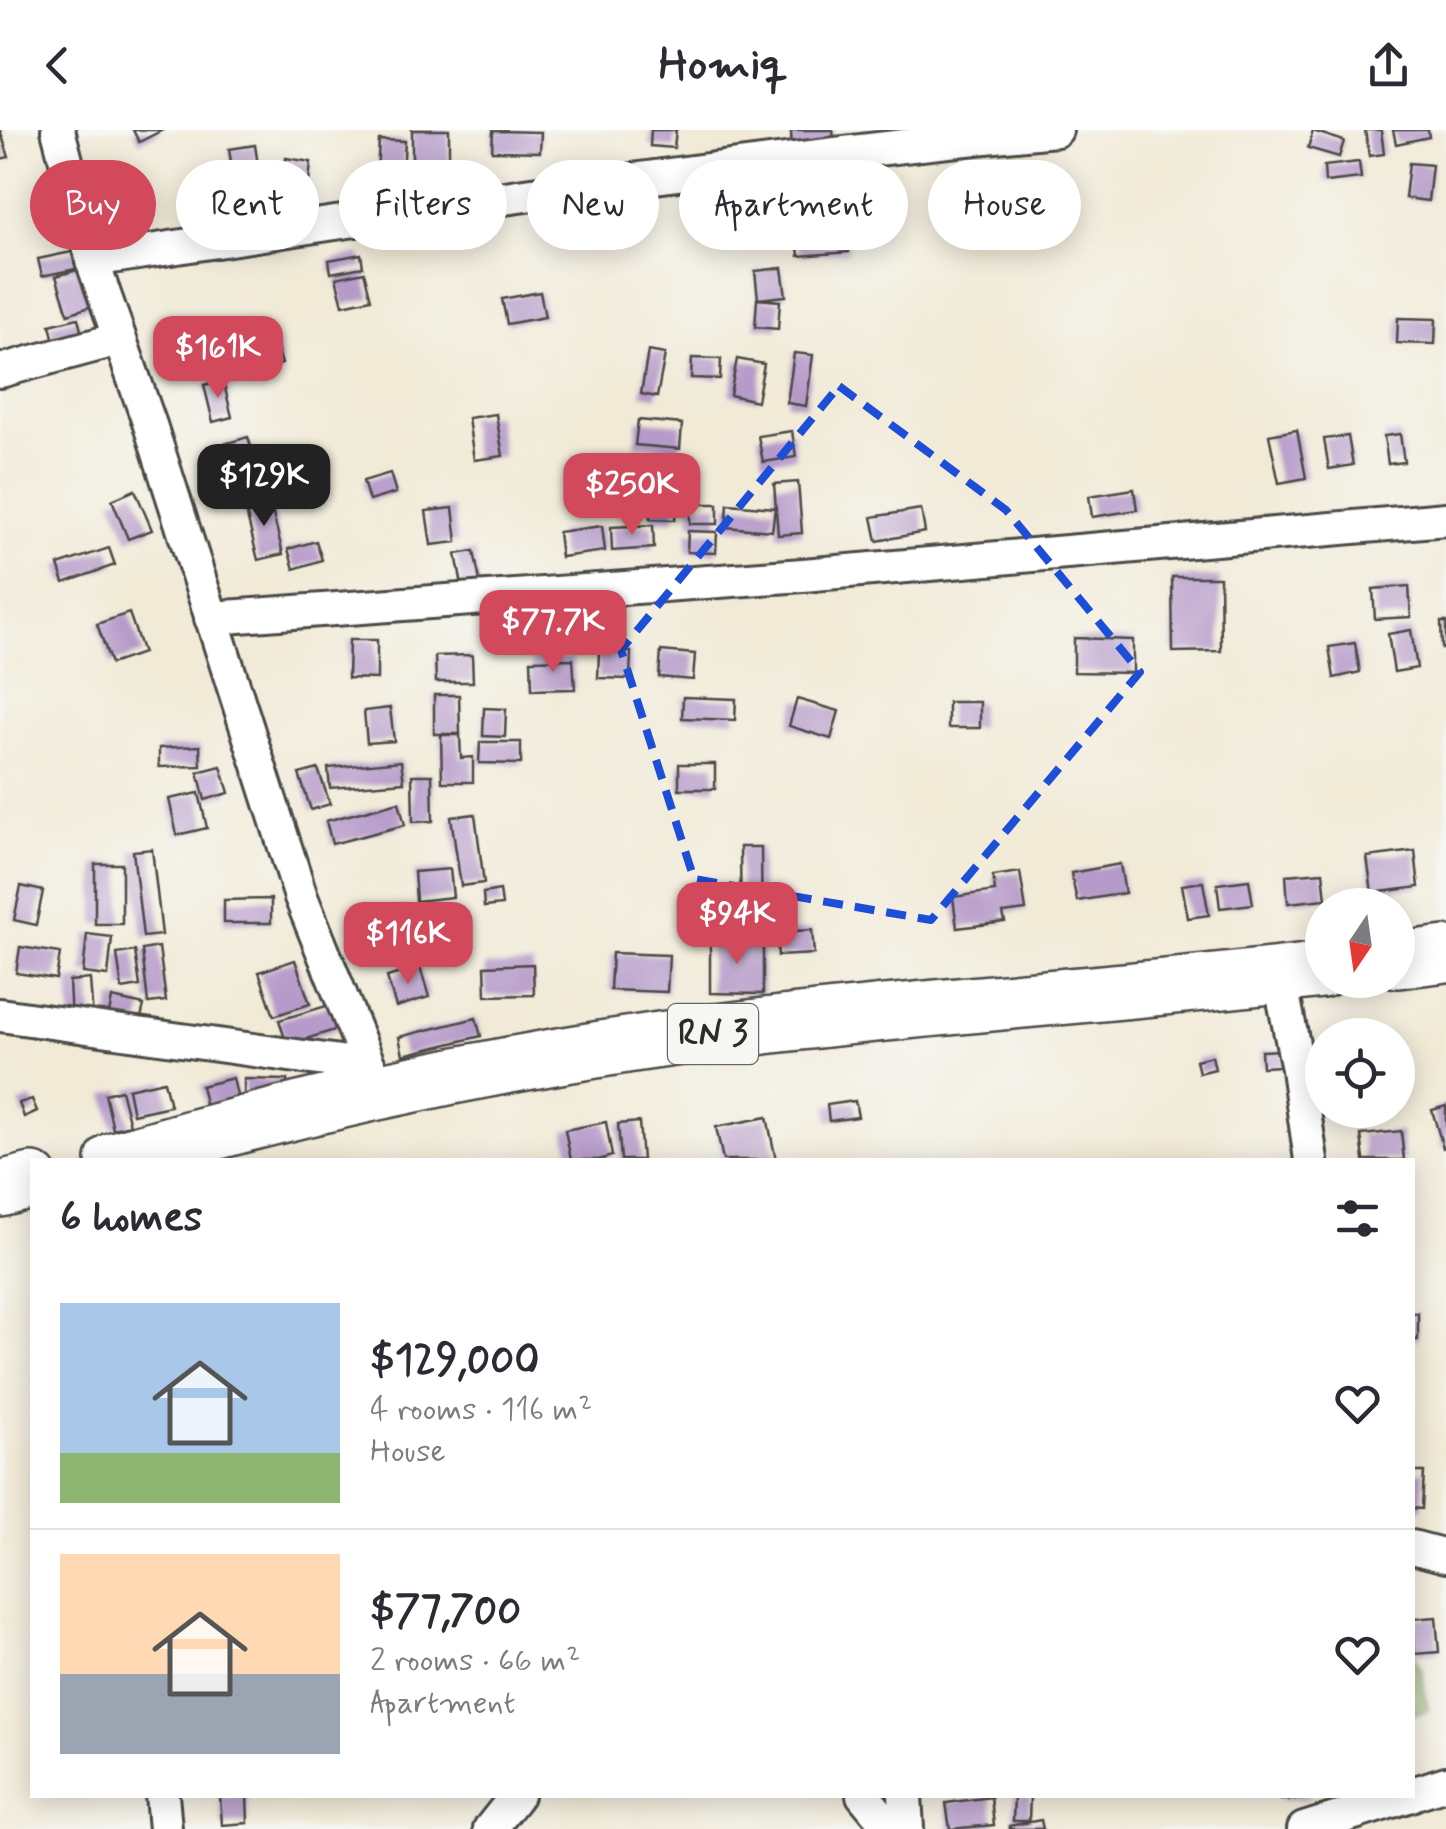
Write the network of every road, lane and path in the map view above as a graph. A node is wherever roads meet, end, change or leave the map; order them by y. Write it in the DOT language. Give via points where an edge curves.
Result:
graph roads {
  1 [pos="58,130"];
  2 [pos="1056,130"];
  3 [pos="92,260"];
  4 [pos="120,339"];
  5 [pos="0,371"];
  6 [pos="1446,519"];
  7 [pos="211,618"];
  8 [pos="1446,954"];
  9 [pos="1415,958"];
  10 [pos="1301,972"];
  11 [pos="0,1015"];
  12 [pos="370,1080"];
  13 [pos="121,1158"];
  14 [pos="1311,1158"];
  15 [pos="30,1182"];
  16 [pos="0,1190"];
  17 [pos="1415,1548"];
  18 [pos="1446,1556"];
  19 [pos="1446,1784"];
  20 [pos="1415,1794"];
  21 [pos="162,1798"];
  22 [pos="515,1798"];
  23 [pos="865,1798"];
  24 [pos="904,1798"];
  25 [pos="1402,1798"];
  26 [pos="165,1829"];
  27 [pos="490,1829"];
  28 [pos="891,1829"];
  29 [pos="907,1829"];
  30 [pos="1304,1829"];
  1 -- 3 [label="street"];
  2 -- 3 [label="street" via="667,177"];
  3 -- 4 [label="street"];
  4 -- 5 [label="street"];
  4 -- 7 [label="street"];
  6 -- 7 [label="street"];
  7 -- 12 [label="street" via="301,897"];
  8 -- 9 [label="highway"];
  10 -- 12 [label="highway, RN 3" via="772,1025 488,1069"];
  10 -- 14 [label="street" via="1298,1069"];
  11 -- 12 [label="street"];
  12 -- 13 [label="highway, RN 3"];
  15 -- 16 [label="highway"];
  17 -- 18 [label="street"];
  19 -- 20 [label="street"];
  21 -- 26 [label="street"];
  22 -- 27 [label="street"];
  23 -- 28 [label="street"];
  24 -- 29 [label="street"];
  25 -- 30 [label="street"];
}
